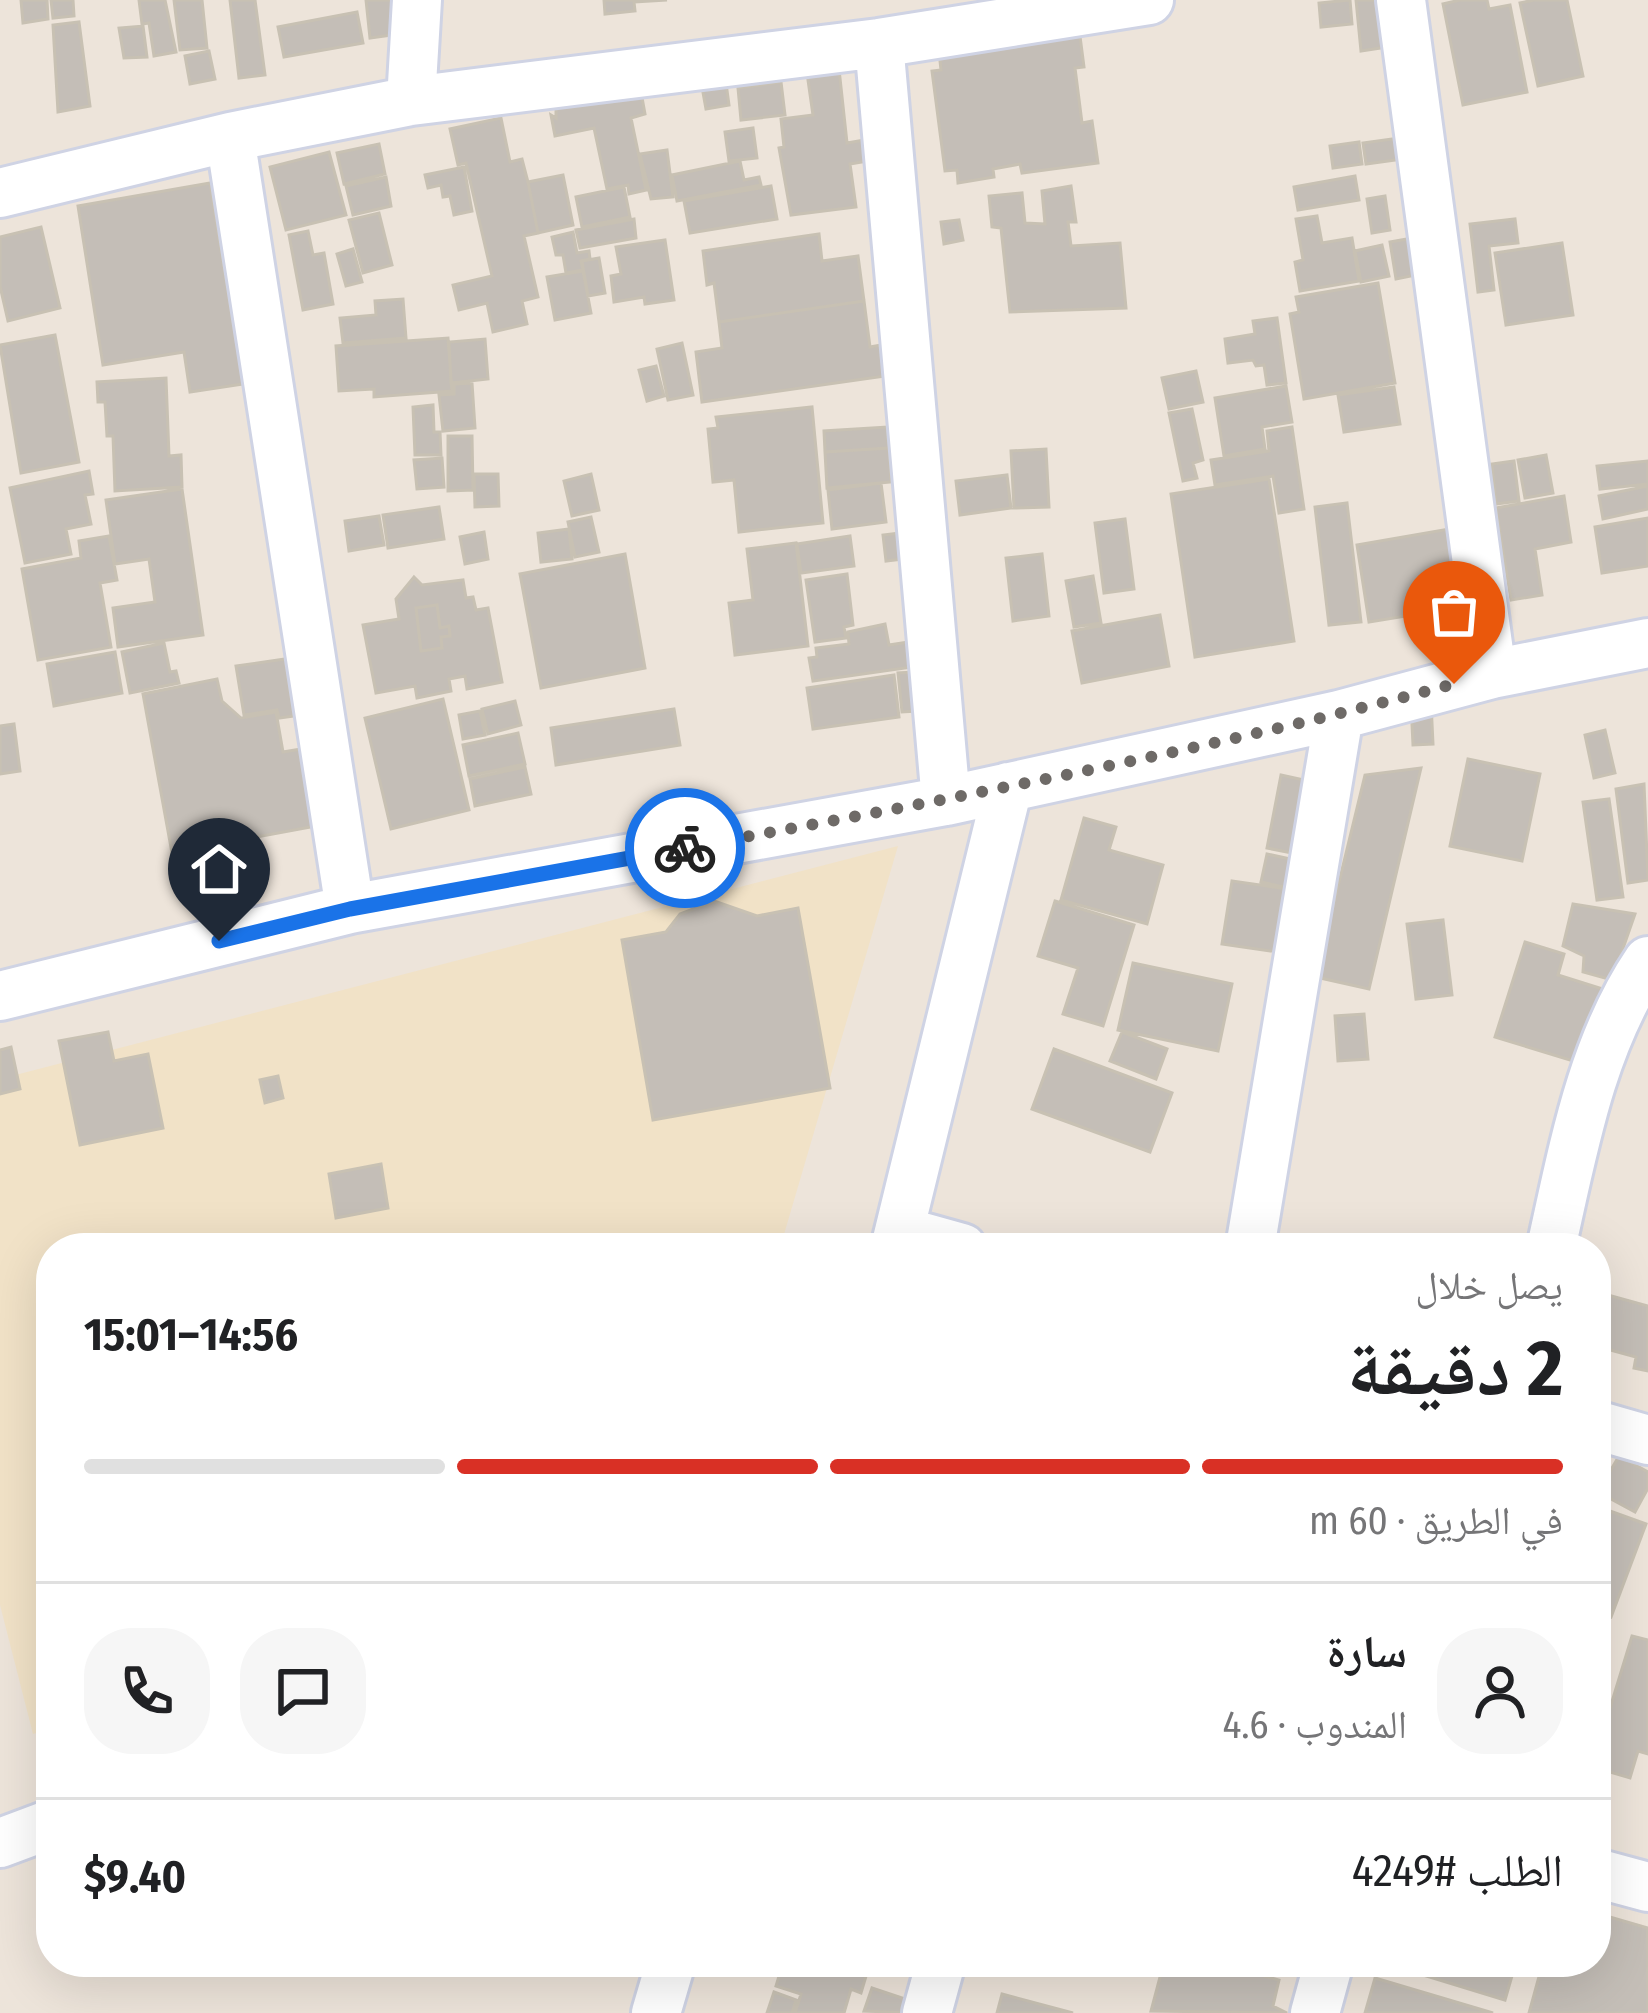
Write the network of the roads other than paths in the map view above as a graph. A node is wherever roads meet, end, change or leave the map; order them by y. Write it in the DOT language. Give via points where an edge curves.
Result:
graph roads {
  1 [pos="417,0"];
  2 [pos="1149,0"];
  3 [pos="1401,0"];
  4 [pos="898,27"];
  5 [pos="411,101"];
  6 [pos="230,137"];
  7 [pos="0,194"];
  8 [pos="1646,646"];
  9 [pos="1492,674"];
  10 [pos="1339,715"];
  11 [pos="1008,788"];
  12 [pos="946,801"];
  13 [pos="350,909"];
  14 [pos="1648,961"];
  15 [pos="0,996"];
  16 [pos="899,1233"];
  17 [pos="1253,1233"];
  18 [pos="1554,1233"];
  19 [pos="1611,1429"];
  20 [pos="1648,1440"];
  21 [pos="36,1830"];
  22 [pos="0,1843"];
  23 [pos="1611,1877"];
  24 [pos="1648,1887"];
  25 [pos="667,1977"];
  26 [pos="937,1977"];
  27 [pos="1325,1977"];
  28 [pos="656,2013"];
  29 [pos="927,2013"];
  30 [pos="1315,2013"];
  1 -- 5 [label="street"];
  2 -- 4 [label="street"];
  3 -- 9 [label="street"];
  4 -- 5 [label="street"];
  4 -- 12 [label="street"];
  5 -- 6 [label="street"];
  6 -- 7 [label="street"];
  6 -- 13 [label="street"];
  8 -- 9 [label="street"];
  9 -- 10 [label="street"];
  10 -- 11 [label="street"];
  10 -- 17 [label="street"];
  11 -- 12 [label="street"];
  11 -- 16 [label="street"];
  12 -- 13 [label="street"];
  13 -- 15 [label="street"];
  14 -- 18 [label="street" via="1589,1084"];
  19 -- 20 [label="street"];
  21 -- 22 [label="street"];
  23 -- 24 [label="street"];
  25 -- 28 [label="street"];
  26 -- 29 [label="street"];
  27 -- 30 [label="street"];
}
